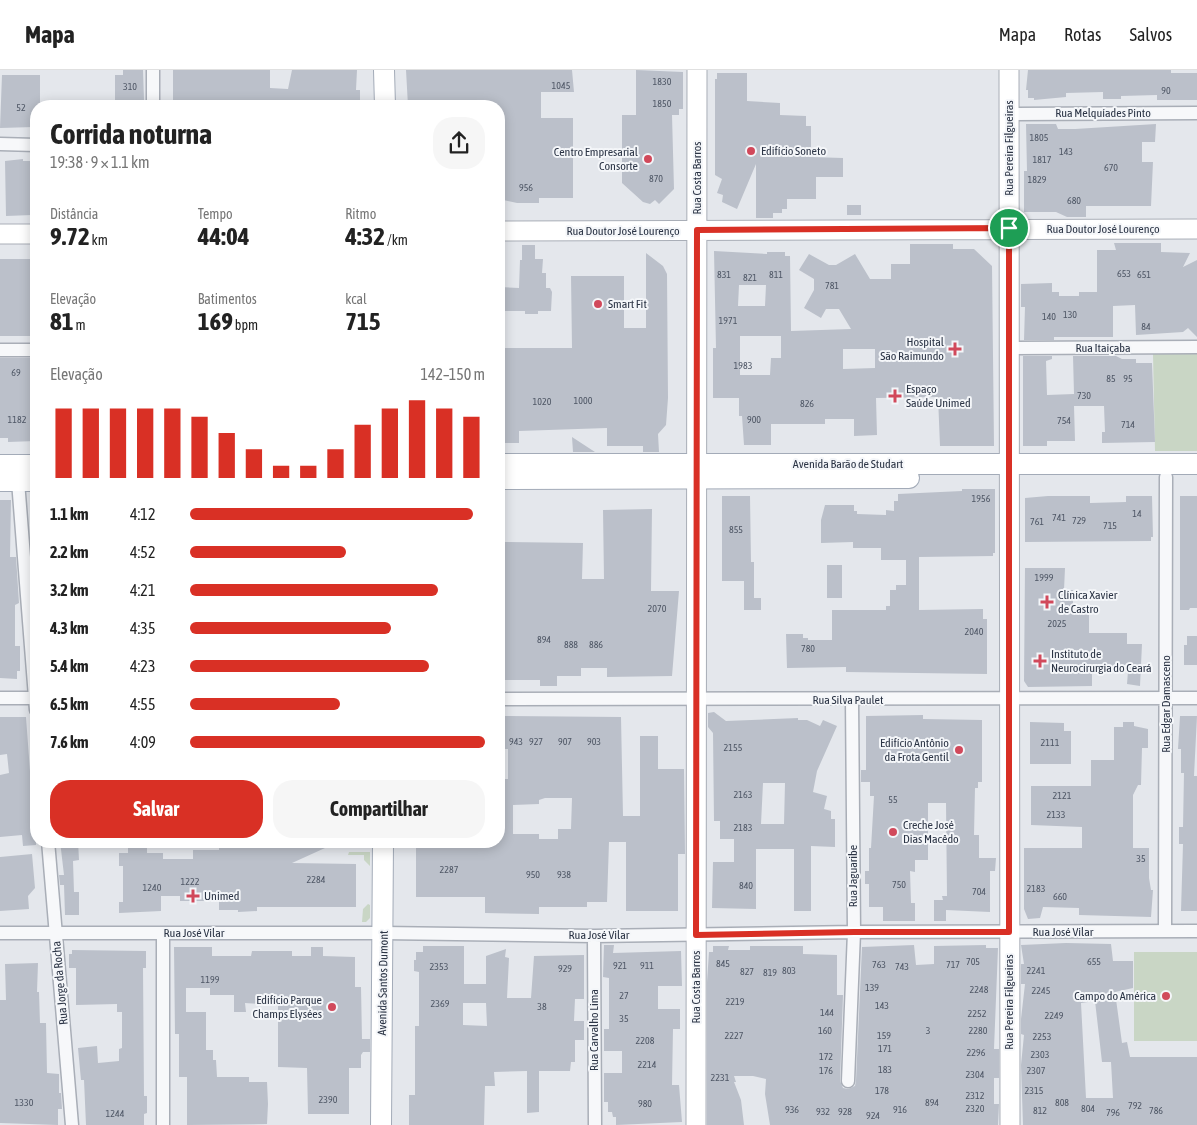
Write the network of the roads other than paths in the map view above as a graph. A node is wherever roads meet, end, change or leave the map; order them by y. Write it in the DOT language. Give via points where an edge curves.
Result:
graph roads {
  1 [pos="153,70"];
  2 [pos="384,70"];
  3 [pos="698,70"];
  4 [pos="1009,70"];
  5 [pos="153,100"];
  6 [pos="384,100"];
  7 [pos="1197,113"];
  8 [pos="1010,114"];
  9 [pos="0,144"];
  10 [pos="30,145"];
  11 [pos="1009,228"];
  12 [pos="1197,229"];
  13 [pos="697,230"];
  14 [pos="505,231"];
  15 [pos="0,234"];
  16 [pos="30,234"];
  17 [pos="1008,348"];
  18 [pos="1197,348"];
  19 [pos="0,350"];
  20 [pos="30,350"];
  21 [pos="505,464"];
  22 [pos="1197,464"];
  23 [pos="0,465"];
  24 [pos="30,465"];
  25 [pos="697,470"];
  26 [pos="1008,471"];
  27 [pos="1166,477"];
  28 [pos="1197,477"];
  29 [pos="505,479"];
  30 [pos="18,481"];
  31 [pos="30,628"];
  32 [pos="0,698"];
  33 [pos="1167,698"];
  34 [pos="1197,698"];
  35 [pos="505,699"];
  36 [pos="696,699"];
  37 [pos="1008,699"];
  38 [pos="852,700"];
  39 [pos="30,701"];
  40 [pos="49,848"];
  41 [pos="383,848"];
  42 [pos="1165,931"];
  43 [pos="854,932"];
  44 [pos="1009,932"];
  45 [pos="1197,932"];
  46 [pos="383,933"];
  47 [pos="0,934"];
  48 [pos="56,934"];
  49 [pos="163,934"];
  50 [pos="696,935"];
  51 [pos="594,936"];
  52 [pos="848,1081"];
  53 [pos="72,1125"];
  54 [pos="163,1125"];
  55 [pos="381,1125"];
  56 [pos="595,1125"];
  57 [pos="696,1125"];
  58 [pos="1010,1125"];
  1 -- 5 [label="street"];
  2 -- 6 [label="main road"];
  3 -- 13 [label="street, Rua Costa Barros"];
  4 -- 8 [label="street, Rua Pereira Filgueiras"];
  7 -- 8 [label="street, Rua Melquíades Pinto"];
  8 -- 11 [label="street, Rua Pereira Filgueiras"];
  9 -- 10 [label="street"];
  11 -- 12 [label="street, Rua Doutor José Lourenço"];
  11 -- 13 [label="street, Rua Doutor José Lourenço"];
  11 -- 17 [label="street, Rua Pereira Filgueiras"];
  13 -- 14 [label="street, Rua Doutor José Lourenço"];
  13 -- 25 [label="street, Rua Costa Barros"];
  15 -- 16 [label="street"];
  17 -- 18 [label="street, Rua Itaiçaba"];
  17 -- 26 [label="street, Rua Pereira Filgueiras"];
  19 -- 20 [label="street"];
  21 -- 25 [label="main road, Avenida Barão de Studart"];
  22 -- 26 [label="main road, Avenida Barão de Studart"];
  23 -- 24 [label="main road"];
  25 -- 26 [label="main road, Avenida Barão de Studart"];
  25 -- 29 [label="main road, Avenida Barão de Studart"];
  25 -- 36 [label="street, Rua Costa Barros"];
  26 -- 27 [label="main road, Avenida Barão de Studart"];
  26 -- 37 [label="street, Rua Pereira Filgueiras"];
  27 -- 28 [label="main road, Avenida Barão de Studart"];
  27 -- 33 [label="street, Rua Edgar Damasceno"];
  30 -- 31 [label="street"];
  32 -- 39 [label="street"];
  33 -- 34 [label="street, Rua Silva Paulet"];
  33 -- 37 [label="street, Rua Silva Paulet"];
  33 -- 42 [label="street, Rua Edgar Damasceno"];
  35 -- 36 [label="street, Rua Silva Paulet"];
  36 -- 38 [label="street, Rua Silva Paulet"];
  36 -- 50 [label="street, Rua Costa Barros"];
  37 -- 38 [label="street, Rua Silva Paulet"];
  37 -- 44 [label="street, Rua Pereira Filgueiras"];
  38 -- 43 [label="street, Rua Jaguaribe"];
  40 -- 48 [label="street, Rua Jorge da Rocha"];
  41 -- 46 [label="main road, Avenida Santos Dumont"];
  42 -- 44 [label="street, Rua José Vilar"];
  42 -- 45 [label="street, Rua José Vilar"];
  43 -- 44 [label="street, Rua José Vilar"];
  43 -- 50 [label="street, Rua José Vilar"];
  43 -- 52 [label="street, Rua Jaguaribe"];
  44 -- 58 [label="street, Rua Pereira Filgueiras"];
  46 -- 49 [label="street, Rua José Vilar"];
  46 -- 51 [label="street, Rua José Vilar"];
  46 -- 55 [label="main road, Avenida Santos Dumont"];
  47 -- 48 [label="street, Rua José Vilar"];
  48 -- 49 [label="street, Rua José Vilar"];
  48 -- 53 [label="street, Rua Jorge da Rocha"];
  49 -- 54 [label="street"];
  50 -- 51 [label="street, Rua José Vilar"];
  50 -- 57 [label="street, Rua Costa Barros"];
  51 -- 56 [label="street, Rua Carvalho Lima"];
}
